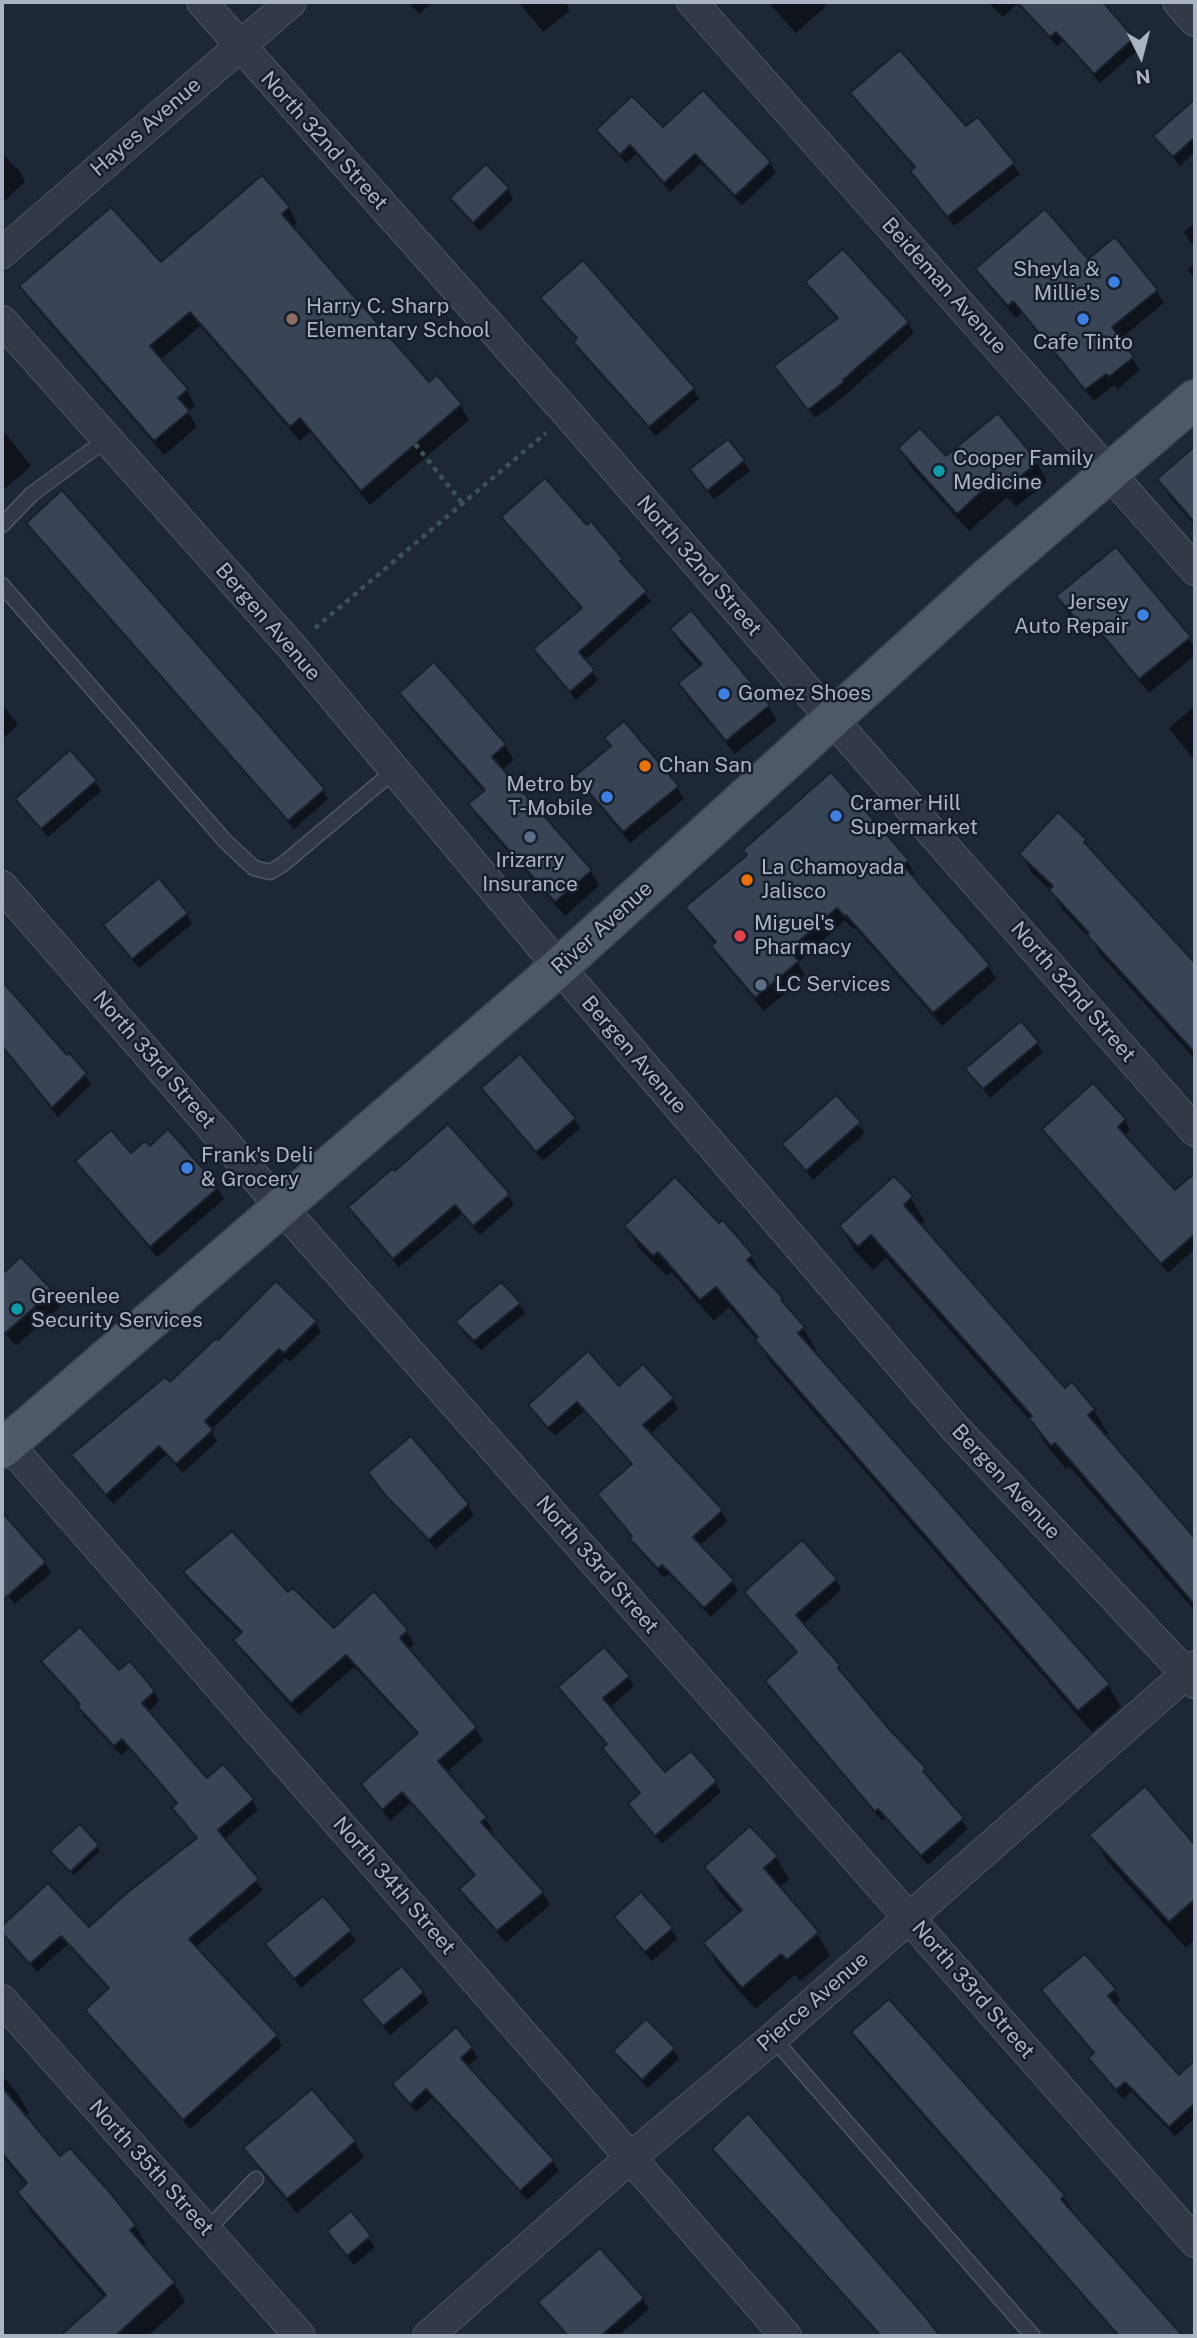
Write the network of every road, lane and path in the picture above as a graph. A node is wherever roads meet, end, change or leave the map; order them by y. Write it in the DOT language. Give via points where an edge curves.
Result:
graph roads {
  1 [pos="202,2"];
  2 [pos="291,2"];
  3 [pos="692,2"];
  4 [pos="1178,2"];
  5 [pos="1195,21"];
  6 [pos="240,46"];
  7 [pos="2,253"];
  8 [pos="2,321"];
  9 [pos="1195,399"];
  10 [pos="568,415"];
  11 [pos="107,439"];
  12 [pos="415,444"];
  13 [pos="1110,471"];
  14 [pos="463,504"];
  15 [pos="2,525"];
  16 [pos="1195,570"];
  17 [pos="2,585"];
  18 [pos="292,647"];
  19 [pos="832,719"];
  20 [pos="395,770"];
  21 [pos="2,886"];
  22 [pos="559,967"];
  23 [pos="1195,1132"];
  24 [pos="282,1208"];
  25 [pos="4,1444"];
  26 [pos="1193,1674"];
  27 [pos="908,1917"];
  28 [pos="2,2000"];
  29 [pos="773,2038"];
  30 [pos="631,2158"];
  31 [pos="256,2179"];
  32 [pos="206,2231"];
  33 [pos="1195,2242"];
  34 [pos="300,2336"];
  35 [pos="428,2336"];
  36 [pos="786,2336"];
  37 [pos="1032,2336"];
  1 -- 6 [label="street, North 32nd Street"];
  2 -- 6 [label="street, Hayes Avenue"];
  3 -- 13 [label="street, Beideman Avenue"];
  4 -- 5 [label="street"];
  6 -- 7 [label="street, Hayes Avenue"];
  6 -- 10 [label="street, North 32nd Street"];
  8 -- 11 [label="street, Bergen Avenue"];
  9 -- 13 [label="main road, River Avenue"];
  10 -- 14 [label="path"];
  10 -- 19 [label="street, North 32nd Street"];
  11 -- 15 [label="lane" via="32,494"];
  11 -- 18 [label="street, Bergen Avenue"];
  12 -- 14 [label="path"];
  13 -- 16 [label="street, Beideman Avenue"];
  13 -- 19 [label="main road, River Avenue"];
  14 -- 18 [label="path"];
  17 -- 20 [label="lane" via="254,869 270,872 282,865"];
  18 -- 20 [label="street, Bergen Avenue"];
  19 -- 22 [label="main road, River Avenue"];
  19 -- 23 [label="street, North 32nd Street"];
  20 -- 22 [label="street, Bergen Avenue"];
  21 -- 24 [label="street, North 33rd Street"];
  22 -- 24 [label="main road, River Avenue"];
  22 -- 26 [label="street, Bergen Avenue" via="954,1427"];
  24 -- 25 [label="main road, River Avenue"];
  24 -- 27 [label="street, North 33rd Street"];
  25 -- 30 [label="street, North 34th Street"];
  26 -- 27 [label="street, Pierce Avenue"];
  27 -- 29 [label="street, Pierce Avenue"];
  27 -- 33 [label="street, North 33rd Street"];
  28 -- 32 [label="street, North 35th Street"];
  29 -- 30 [label="street, Pierce Avenue"];
  29 -- 37 [label="lane"];
  30 -- 35 [label="street, Pierce Avenue"];
  30 -- 36 [label="street, North 34th Street"];
  31 -- 32 [label="lane"];
  32 -- 34 [label="street, North 35th Street"];
}
